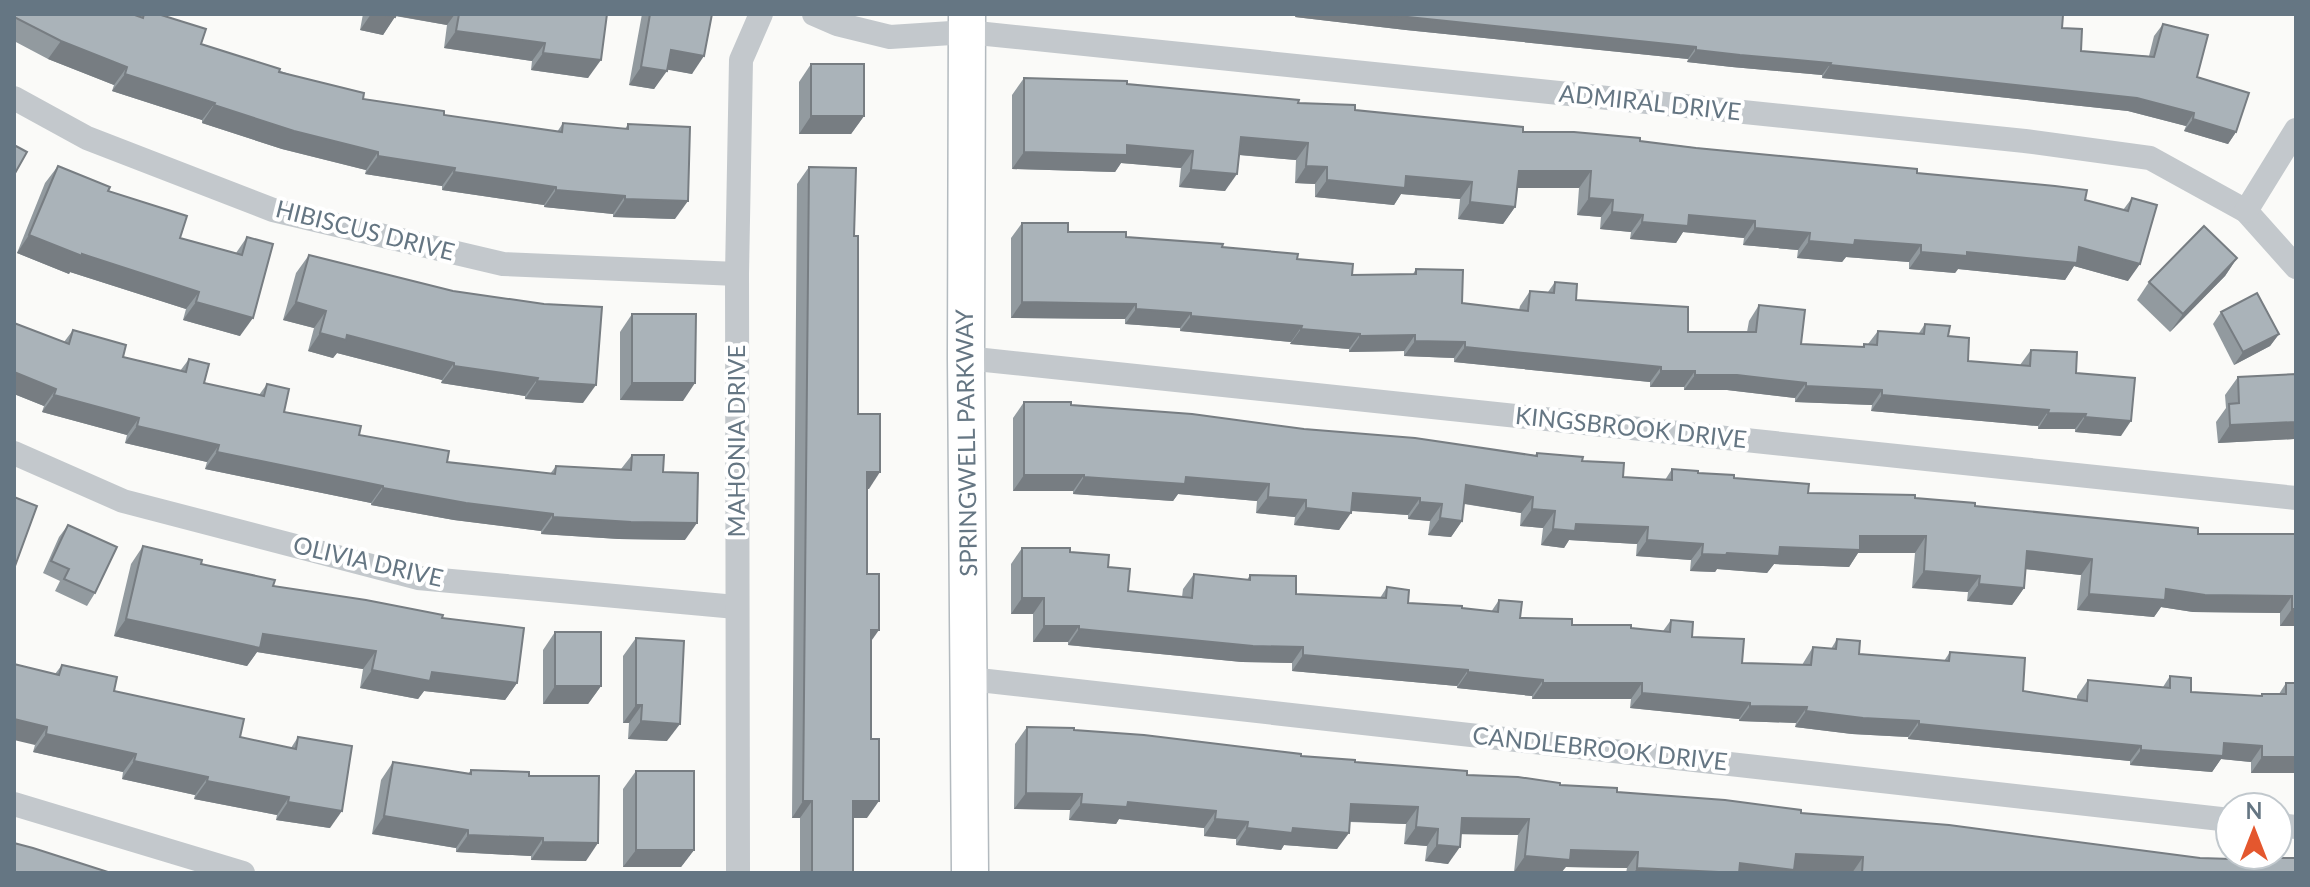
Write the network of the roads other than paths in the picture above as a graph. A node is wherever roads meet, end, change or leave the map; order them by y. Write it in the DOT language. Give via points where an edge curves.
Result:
graph roads {
  1 [pos="761,14"];
  2 [pos="814,14"];
  3 [pos="967,23"];
  4 [pos="14,98"];
  5 [pos="2296,130"];
  6 [pos="2246,211"];
  7 [pos="2296,267"];
  8 [pos="737,274"];
  9 [pos="966,358"];
  10 [pos="14,453"];
  11 [pos="2296,498"];
  12 [pos="736,607"];
  13 [pos="970,679"];
  14 [pos="14,804"];
  15 [pos="2214,818"];
  16 [pos="243,873"];
  17 [pos="738,873"];
  18 [pos="970,873"];
  1 -- 8 [label="street, MAHONIA DRIVE" via="741,60"];
  2 -- 3 [label="street, ADMIRAL DRIVE" via="890,37"];
  3 -- 6 [label="street, ADMIRAL DRIVE" via="2150,158"];
  3 -- 9 [label="street, SPRINGWELL PARKWAY"];
  4 -- 8 [label="street, HIBISCUS DRIVE" via="87,138 273,210 503,264"];
  5 -- 6 [label="street"];
  6 -- 7 [label="street, ADMIRAL DRIVE"];
  8 -- 12 [label="street, MAHONIA DRIVE"];
  9 -- 11 [label="street, KINGSBROOK DRIVE"];
  9 -- 13 [label="street, SPRINGWELL PARKWAY"];
  10 -- 12 [label="street, OLIVIA DRIVE" via="123,501 418,578"];
  12 -- 17 [label="street, MAHONIA DRIVE"];
  13 -- 15 [label="street, CANDLEBROOK DRIVE"];
  13 -- 18 [label="street, SPRINGWELL PARKWAY"];
  14 -- 16 [label="street"];
}
